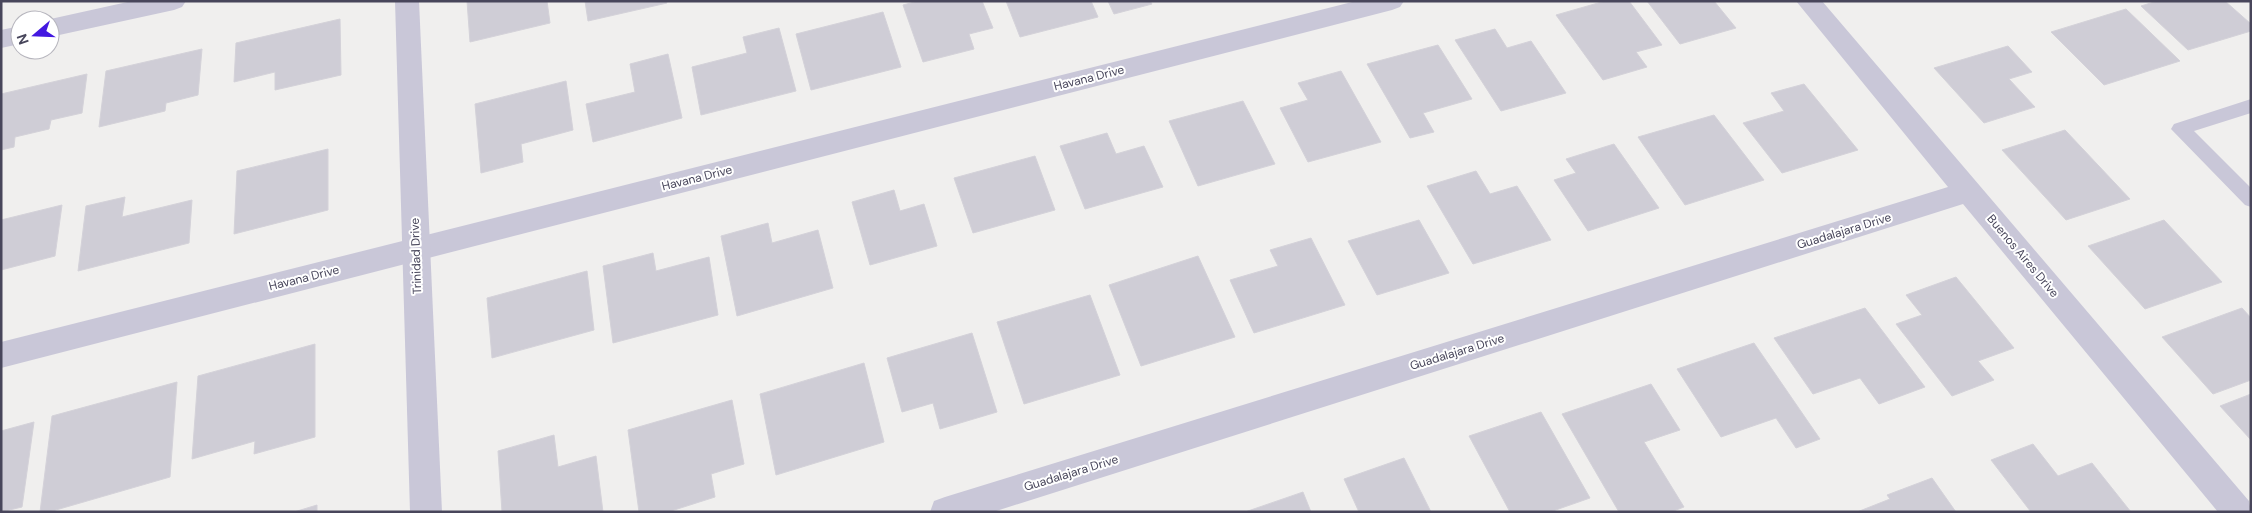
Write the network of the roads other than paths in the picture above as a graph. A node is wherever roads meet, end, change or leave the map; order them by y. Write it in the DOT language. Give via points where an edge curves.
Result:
graph roads {
  1 [pos="174,1"];
  2 [pos="406,1"];
  3 [pos="1392,1"];
  4 [pos="1818,3"];
  5 [pos="60,26"];
  6 [pos="2251,106"];
  7 [pos="1969,191"];
  8 [pos="2251,200"];
  9 [pos="416,250"];
  10 [pos="1,355"];
  11 [pos="426,512"];
  12 [pos="946,512"];
  13 [pos="2238,512"];
  1 -- 5 [label="street"];
  2 -- 9 [label="street, Trinidad Drive"];
  3 -- 9 [label="street, Havana Drive"];
  4 -- 7 [label="street, Buenos Aires Drive"];
  6 -- 8 [label="lane" via="2180,129"];
  7 -- 12 [label="street, Guadalajara Drive"];
  7 -- 13 [label="street, Buenos Aires Drive"];
  9 -- 10 [label="street, Havana Drive"];
  9 -- 11 [label="street, Trinidad Drive"];
}
